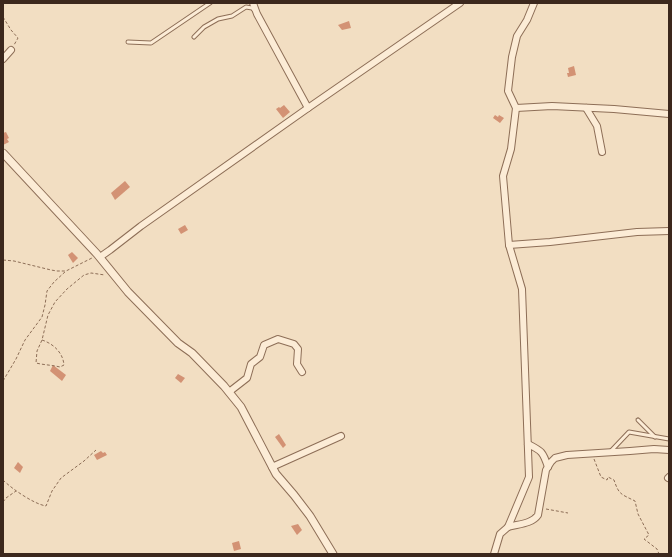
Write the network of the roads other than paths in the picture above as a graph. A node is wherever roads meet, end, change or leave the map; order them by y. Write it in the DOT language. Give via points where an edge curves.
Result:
graph roads {
  1 [pos="210,3"];
  2 [pos="253,3"];
  3 [pos="460,3"];
  4 [pos="534,3"];
  5 [pos="257,14"];
  6 [pos="194,37"];
  7 [pos="128,42"];
  8 [pos="11,50"];
  9 [pos="3,59"];
  10 [pos="308,108"];
  11 [pos="516,108"];
  12 [pos="586,108"];
  13 [pos="669,114"];
  14 [pos="602,152"];
  15 [pos="3,153"];
  16 [pos="669,231"];
  17 [pos="509,245"];
  18 [pos="98,255"];
  19 [pos="302,372"];
  20 [pos="229,392"];
  21 [pos="638,420"];
  22 [pos="340,436"];
  23 [pos="655,437"];
  24 [pos="669,439"];
  25 [pos="528,444"];
  26 [pos="669,450"];
  27 [pos="609,452"];
  28 [pos="272,467"];
  29 [pos="548,467"];
  30 [pos="508,527"];
  31 [pos="333,554"];
  32 [pos="494,554"];
  1 -- 7 [label="lane" via="151,43"];
  2 -- 5 [label="street"];
  3 -- 10 [label="street"];
  4 -- 11 [label="street" via="517,36 512,57 508,91"];
  5 -- 6 [label="lane" via="252,8 246,7 232,16 204,27"];
  5 -- 10 [label="street"];
  8 -- 9 [label="street"];
  10 -- 18 [label="street" via="110,250"];
  11 -- 12 [label="street"];
  11 -- 17 [label="street" via="511,148 503,176"];
  12 -- 13 [label="street"];
  12 -- 14 [label="street" via="597,126"];
  15 -- 18 [label="street"];
  16 -- 17 [label="street"];
  17 -- 25 [label="street" via="522,289"];
  18 -- 20 [label="street" via="128,292 178,343 211,371"];
  19 -- 20 [label="street" via="297,364 298,349 294,344 278,339 264,345 260,358 251,364 247,378"];
  20 -- 28 [label="street" via="241,407"];
  21 -- 23 [label="lane"];
  22 -- 28 [label="street"];
  23 -- 24 [label="lane"];
  23 -- 27 [label="lane" via="629,432"];
  25 -- 29 [label="street" via="544,454"];
  25 -- 30 [label="street" via="529,477"];
  26 -- 27 [label="street"];
  27 -- 29 [label="street" via="567,455 555,458"];
  28 -- 31 [label="street" via="310,516"];
  29 -- 30 [label="street" via="536,519"];
  30 -- 32 [label="street" via="500,534"];
}
